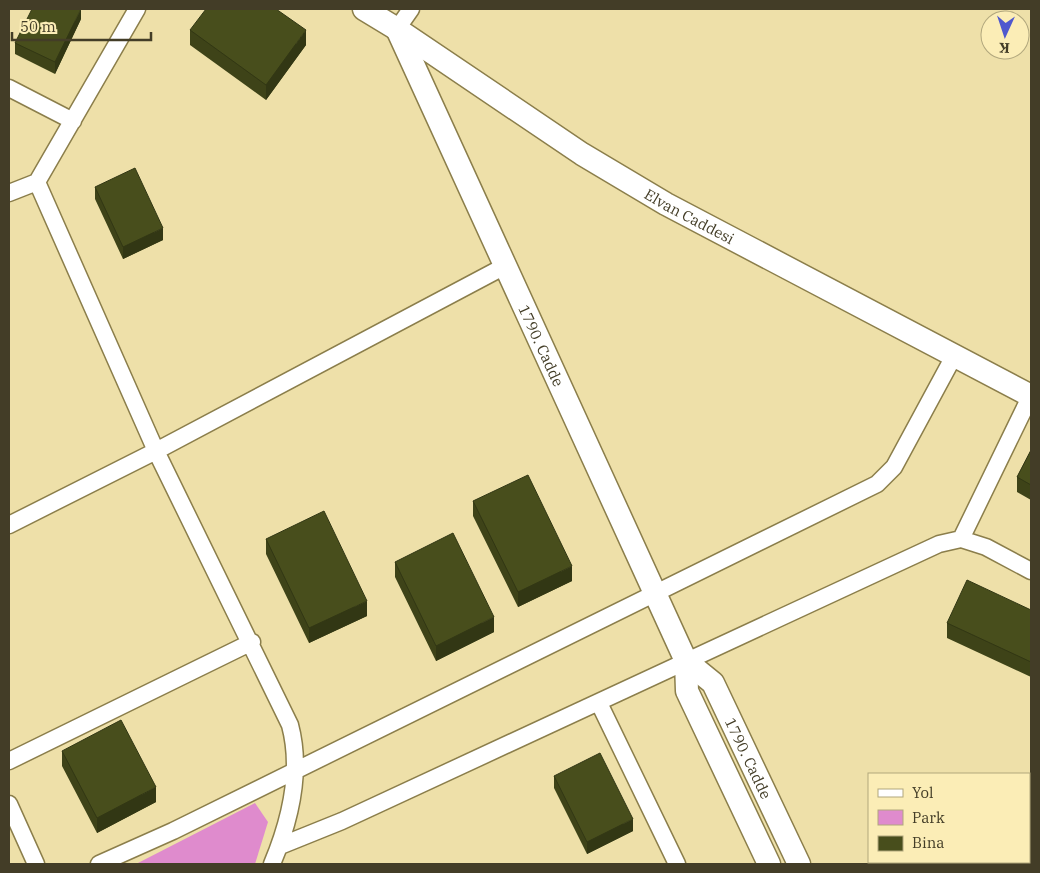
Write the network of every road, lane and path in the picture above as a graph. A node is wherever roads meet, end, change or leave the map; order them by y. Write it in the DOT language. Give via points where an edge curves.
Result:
graph roads {
  1 [pos="137,9"];
  2 [pos="364,9"];
  3 [pos="411,9"];
  4 [pos="397,29"];
  5 [pos="9,88"];
  6 [pos="74,121"];
  7 [pos="37,182"];
  8 [pos="9,194"];
  9 [pos="505,266"];
  10 [pos="954,356"];
  11 [pos="1031,396"];
  12 [pos="156,451"];
  13 [pos="9,526"];
  14 [pos="960,539"];
  15 [pos="1031,571"];
  16 [pos="654,593"];
  17 [pos="252,642"];
  18 [pos="686,662"];
  19 [pos="598,702"];
  20 [pos="9,761"];
  21 [pos="295,771"];
  22 [pos="9,804"];
  23 [pos="280,846"];
  24 [pos="36,864"];
  25 [pos="99,864"];
  26 [pos="272,864"];
  27 [pos="676,864"];
  28 [pos="769,864"];
  29 [pos="799,864"];
  1 -- 6 [label="street"];
  2 -- 4 [label="street, Elvan Caddesi"];
  3 -- 4 [label="street"];
  4 -- 9 [label="street, 1790. Cadde"];
  4 -- 10 [label="street, Elvan Caddesi" via="574,149 666,204"];
  5 -- 6 [label="street"];
  6 -- 7 [label="street"];
  7 -- 8 [label="street"];
  7 -- 12 [label="street"];
  9 -- 12 [label="street"];
  9 -- 16 [label="street, 1790. Cadde"];
  10 -- 11 [label="street, Elvan Caddesi"];
  10 -- 16 [label="street" via="888,475 863,492"];
  11 -- 14 [label="street"];
  12 -- 13 [label="street"];
  12 -- 17 [label="street"];
  14 -- 15 [label="street" via="986,547"];
  14 -- 18 [label="street" via="939,544"];
  16 -- 18 [label="street, 1790. Cadde"];
  16 -- 21 [label="street"];
  17 -- 20 [label="street"];
  17 -- 21 [label="street" via="290,724 295,742"];
  18 -- 19 [label="street"];
  18 -- 28 [label="street, 1790. Cadde" via="687,692"];
  18 -- 29 [label="street, 1790. Cadde" via="713,683"];
  19 -- 23 [label="street" via="342,821"];
  19 -- 27 [label="street"];
  21 -- 23 [label="street"];
  21 -- 25 [label="street"];
  22 -- 24 [label="street"];
  23 -- 26 [label="street"];
}
